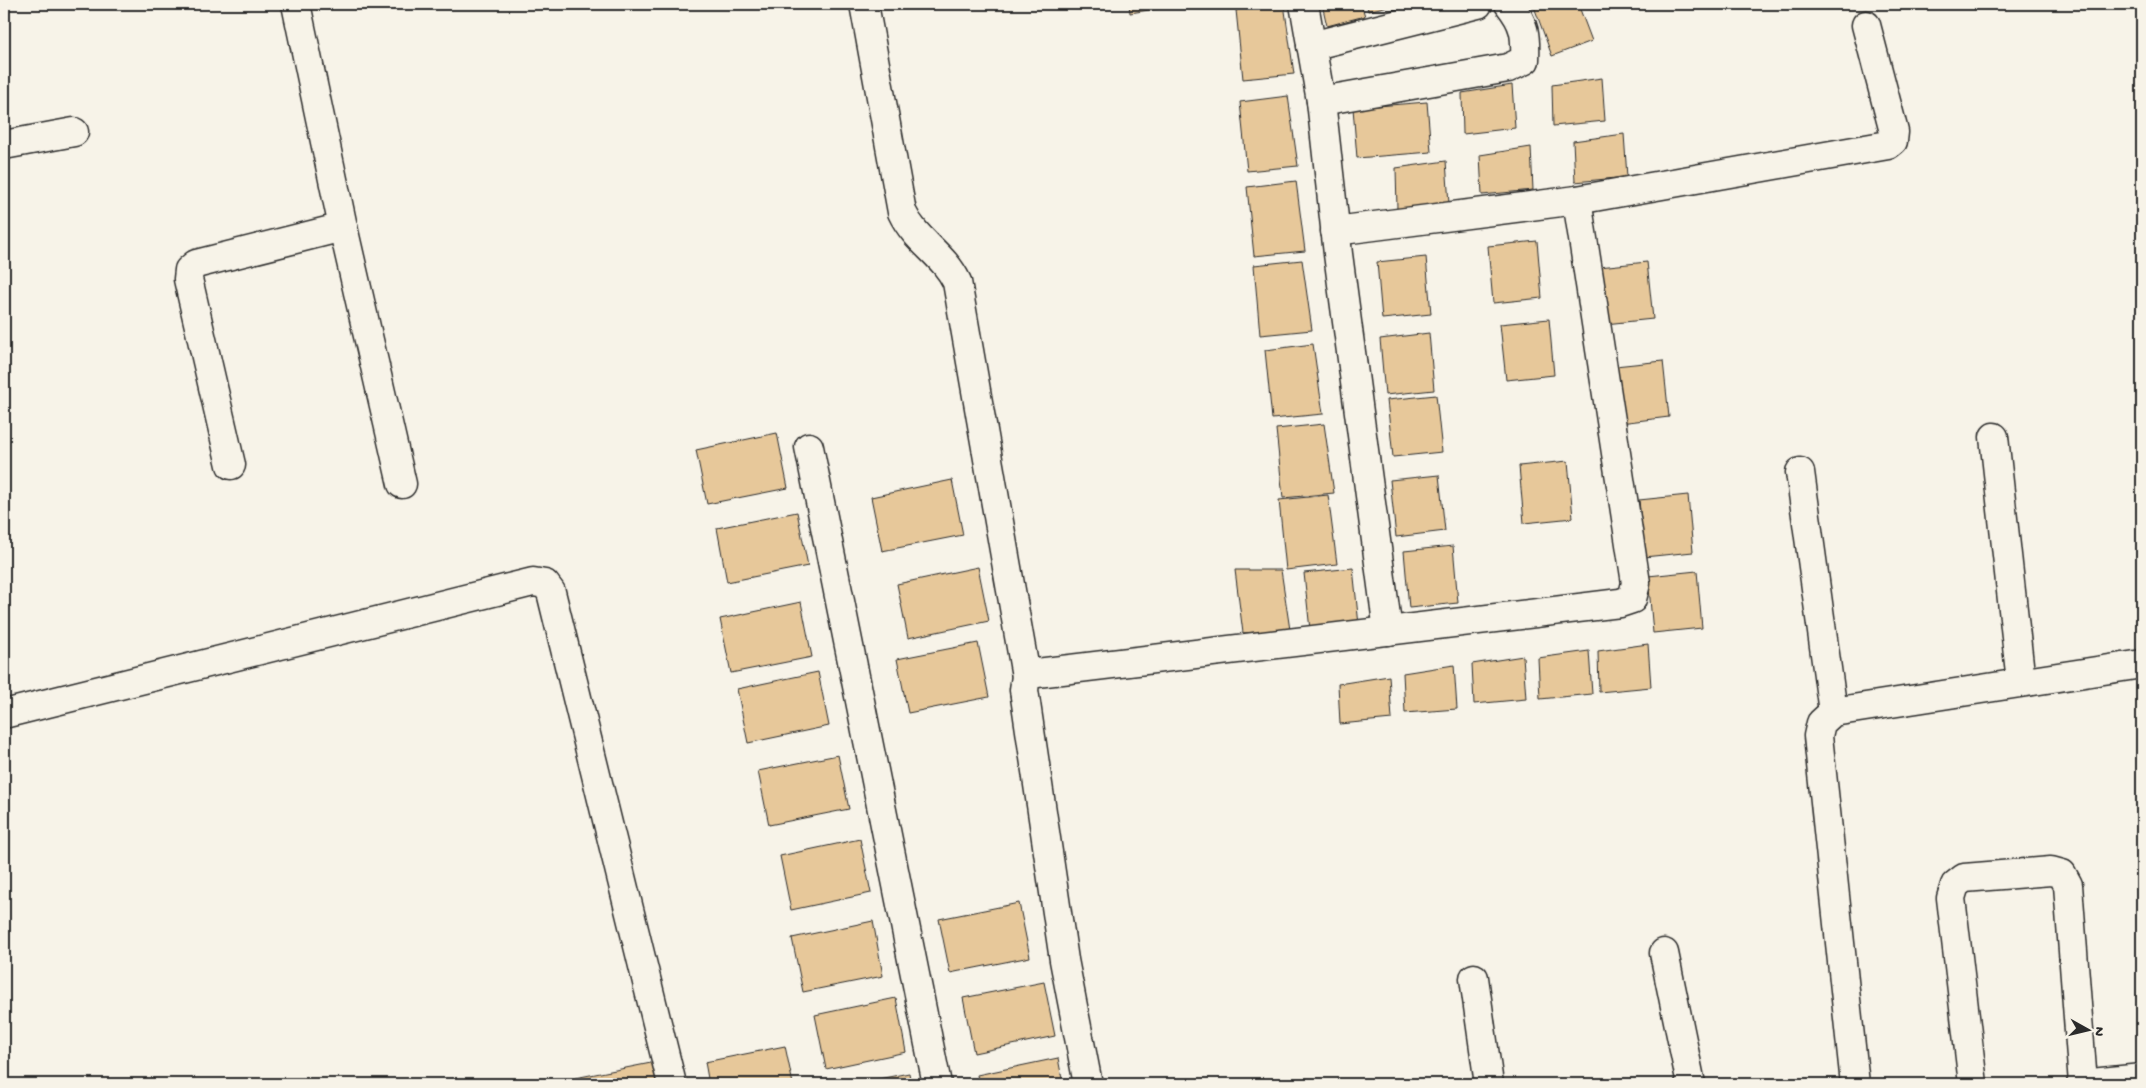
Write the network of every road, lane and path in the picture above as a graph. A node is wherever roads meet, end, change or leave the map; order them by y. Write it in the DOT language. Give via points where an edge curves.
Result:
graph roads {
  1 [pos="296,4"];
  2 [pos="864,4"];
  3 [pos="1304,4"];
  4 [pos="1478,4"];
  5 [pos="1509,4"];
  6 [pos="1866,25"];
  7 [pos="1311,46"];
  8 [pos="1321,101"];
  9 [pos="74,132"];
  10 [pos="4,145"];
  11 [pos="1577,200"];
  12 [pos="343,227"];
  13 [pos="1335,231"];
  14 [pos="1994,437"];
  15 [pos="809,447"];
  16 [pos="231,465"];
  17 [pos="1800,472"];
  18 [pos="402,484"];
  19 [pos="1388,631"];
  20 [pos="2142,664"];
  21 [pos="1026,676"];
  22 [pos="2022,682"];
  23 [pos="1833,712"];
  24 [pos="4,714"];
  25 [pos="1664,953"];
  26 [pos="1474,978"];
  27 [pos="2142,1078"];
  28 [pos="672,1084"];
  29 [pos="937,1084"];
  30 [pos="1088,1084"];
  31 [pos="1489,1084"];
  32 [pos="1691,1084"];
  33 [pos="1855,1084"];
  34 [pos="1973,1084"];
  35 [pos="2082,1084"];
  1 -- 12 [label="street"];
  2 -- 21 [label="street" via="902,212 909,228 951,270 957,282"];
  3 -- 7 [label="street"];
  4 -- 7 [label="street"];
  5 -- 8 [label="street" via="1526,36 1525,60 1508,68"];
  6 -- 11 [label="street" via="1894,132 1893,142"];
  7 -- 8 [label="street"];
  8 -- 13 [label="street"];
  9 -- 10 [label="street"];
  11 -- 13 [label="street"];
  11 -- 19 [label="street" via="1636,583 1632,599"];
  12 -- 16 [label="street" via="196,264 189,270 188,279"];
  12 -- 18 [label="street"];
  13 -- 19 [label="street"];
  14 -- 22 [label="street"];
  15 -- 29 [label="street"];
  17 -- 23 [label="street"];
  19 -- 21 [label="street"];
  20 -- 22 [label="street"];
  21 -- 30 [label="street" via="1024,690 1064,960"];
  22 -- 23 [label="street"];
  23 -- 33 [label="street" via="1821,723 1818,736"];
  24 -- 28 [label="street" via="533,582 545,584 550,592"];
  25 -- 32 [label="street"];
  26 -- 31 [label="street"];
  27 -- 35 [label="street"];
  34 -- 35 [label="street" via="1951,898 1954,885 1964,878 2052,871 2062,874 2068,885"];
}
